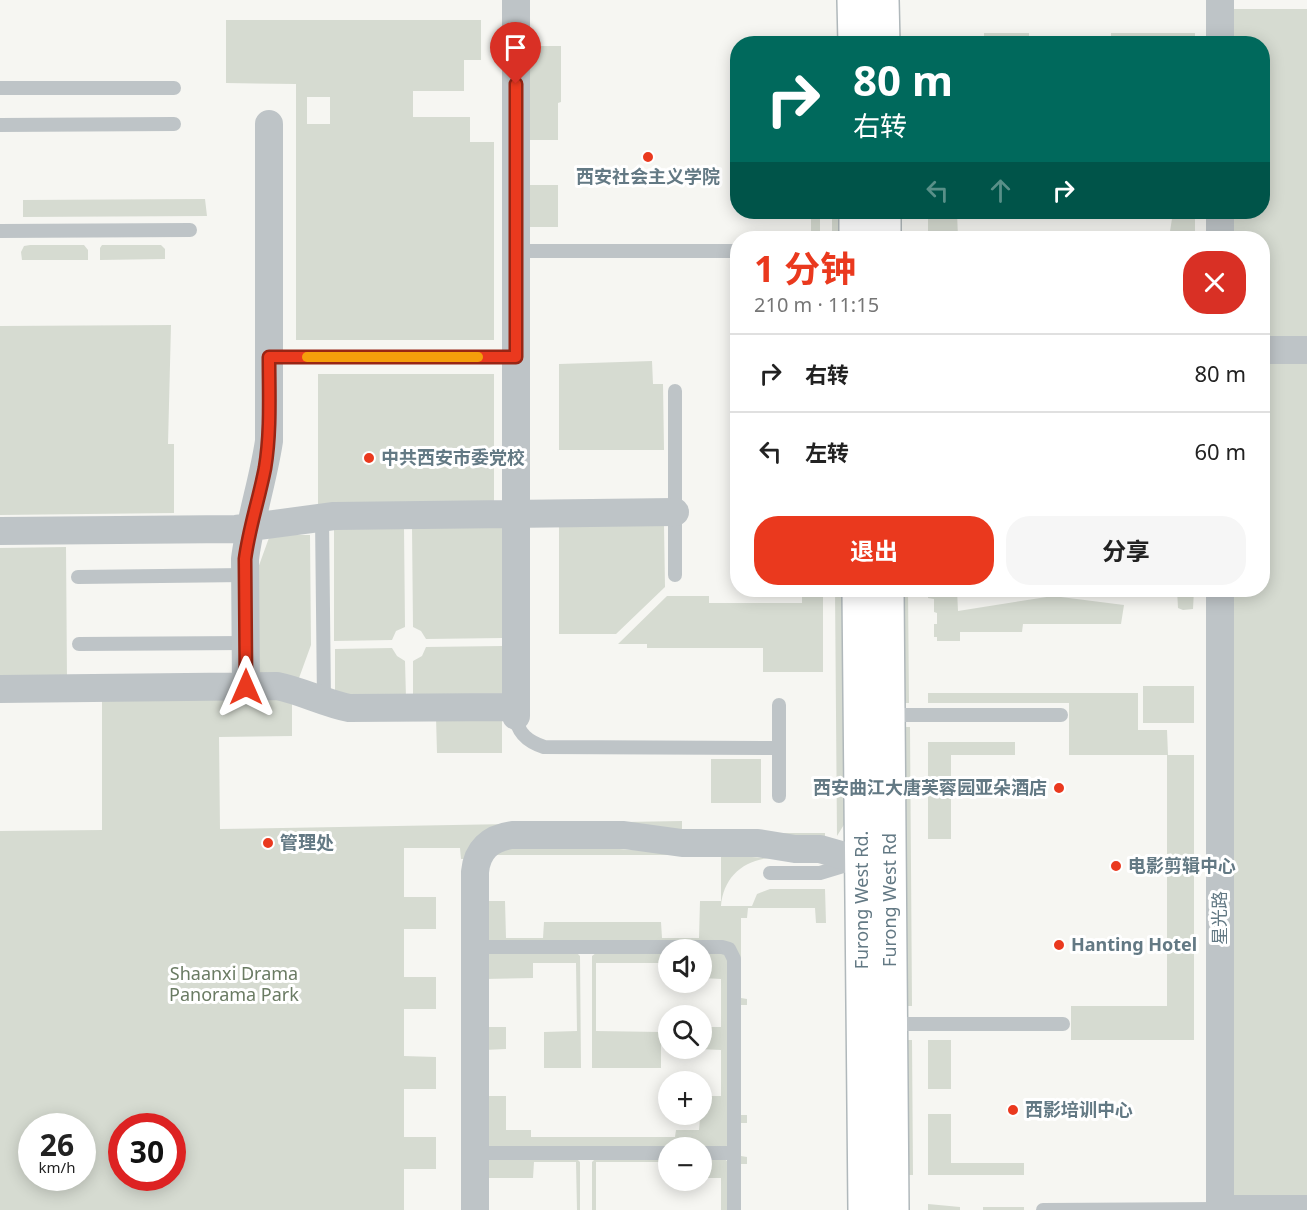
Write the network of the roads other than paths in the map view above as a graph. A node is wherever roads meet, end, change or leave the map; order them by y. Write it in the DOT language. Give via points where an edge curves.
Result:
graph roads {
  1 [pos="516,0"];
  2 [pos="854,0"];
  3 [pos="882,0"];
  4 [pos="1220,0"];
  5 [pos="855,36"];
  6 [pos="882,36"];
  7 [pos="1220,36"];
  8 [pos="0,88"];
  9 [pos="174,88"];
  10 [pos="174,124"];
  11 [pos="269,124"];
  12 [pos="0,125"];
  13 [pos="190,230"];
  14 [pos="0,231"];
  15 [pos="516,251"];
  16 [pos="730,251"];
  17 [pos="1270,350"];
  18 [pos="1307,350"];
  19 [pos="269,357"];
  20 [pos="516,357"];
  21 [pos="675,391"];
  22 [pos="675,513"];
  23 [pos="516,514"];
  24 [pos="322,517"];
  25 [pos="250,528"];
  26 [pos="0,531"];
  27 [pos="675,574"];
  28 [pos="245,575"];
  29 [pos="78,577"];
  30 [pos="859,597"];
  31 [pos="887,597"];
  32 [pos="1220,597"];
  33 [pos="246,643"];
  34 [pos="79,644"];
  35 [pos="246,687"];
  36 [pos="0,689"];
  37 [pos="324,702"];
  38 [pos="779,705"];
  39 [pos="516,711"];
  40 [pos="888,715"];
  41 [pos="1061,715"];
  42 [pos="779,748"];
  43 [pos="779,796"];
  44 [pos="869,861"];
  45 [pos="770,873"];
  46 [pos="475,947"];
  47 [pos="891,1024"];
  48 [pos="1063,1024"];
  49 [pos="475,1153"];
  50 [pos="658,1153"];
  51 [pos="712,1153"];
  52 [pos="734,1153"];
  53 [pos="1220,1209"];
  54 [pos="1307,1209"];
  55 [pos="475,1210"];
  56 [pos="734,1210"];
  57 [pos="865,1210"];
  58 [pos="892,1210"];
  59 [pos="1043,1210"];
  1 -- 15 [label="street"];
  2 -- 5 [label="main road"];
  3 -- 6 [label="main road"];
  4 -- 7 [label="street"];
  8 -- 9 [label="lane"];
  10 -- 12 [label="lane"];
  11 -- 19 [label="street"];
  13 -- 14 [label="lane"];
  15 -- 16 [label="lane"];
  15 -- 20 [label="street"];
  17 -- 18 [label="street"];
  19 -- 20 [label="lane"];
  19 -- 25 [label="street" via="265,469"];
  20 -- 23 [label="street"];
  21 -- 22 [label="lane"];
  22 -- 23 [label="street"];
  22 -- 27 [label="lane"];
  23 -- 24 [label="street"];
  23 -- 39 [label="street"];
  24 -- 25 [label="street"];
  24 -- 37 [label="lane"];
  25 -- 26 [label="street"];
  25 -- 28 [label="street"];
  28 -- 29 [label="lane"];
  28 -- 33 [label="street"];
  30 -- 44 [label="main road, Furong West Rd."];
  31 -- 40 [label="main road, Furong West Rd"];
  32 -- 53 [label="street, 星光路"];
  33 -- 34 [label="lane"];
  33 -- 35 [label="street"];
  35 -- 36 [label="street"];
  35 -- 37 [label="street" via="277,686"];
  37 -- 39 [label="street" via="349,708"];
  38 -- 42 [label="lane"];
  39 -- 42 [label="lane" via="519,729 526,739 544,747"];
  40 -- 41 [label="lane"];
  40 -- 44 [label="main road, Furong West Rd"];
  42 -- 43 [label="lane"];
  44 -- 45 [label="lane" via="820,873"];
  44 -- 46 [label="street" via="831,851 758,843 682,843 624,835 505,836 491,841 477,858"];
  44 -- 47 [label="main road, Furong West Rd"];
  44 -- 57 [label="main road, Furong West Rd."];
  46 -- 49 [label="street"];
  46 -- 52 [label="lane" via="729,949 734,959"];
  47 -- 48 [label="lane"];
  47 -- 58 [label="main road, Furong West Rd"];
  49 -- 50 [label="lane"];
  49 -- 55 [label="street"];
  51 -- 52 [label="lane"];
  52 -- 56 [label="lane"];
  53 -- 54 [label="street"];
  53 -- 59 [label="lane"];
}
